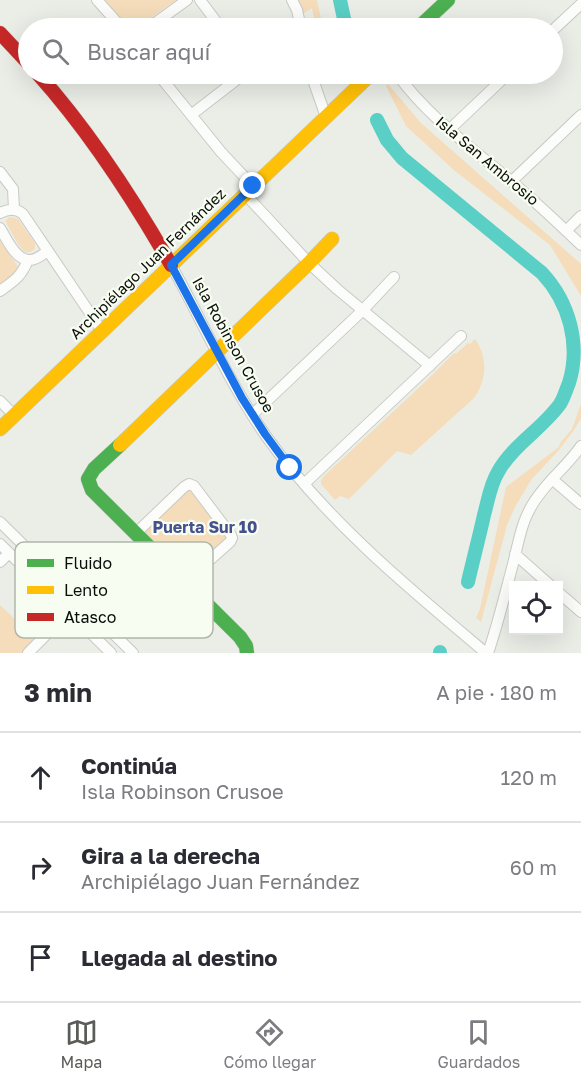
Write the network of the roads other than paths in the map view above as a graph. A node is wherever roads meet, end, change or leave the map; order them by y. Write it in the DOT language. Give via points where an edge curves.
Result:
graph roads {
  1 [pos="97,0"];
  2 [pos="187,0"];
  3 [pos="200,0"];
  4 [pos="292,0"];
  5 [pos="448,0"];
  6 [pos="581,4"];
  7 [pos="113,18"];
  8 [pos="162,18"];
  9 [pos="214,18"];
  10 [pos="299,18"];
  11 [pos="429,18"];
  12 [pos="563,21"];
  13 [pos="0,33"];
  14 [pos="18,52"];
  15 [pos="47,84"];
  16 [pos="166,84"];
  17 [pos="231,84"];
  18 [pos="314,84"];
  19 [pos="361,84"];
  20 [pos="405,84"];
  21 [pos="497,84"];
  22 [pos="191,115"];
  23 [pos="581,115"];
  24 [pos="326,117"];
  25 [pos="449,130"];
  26 [pos="0,172"];
  27 [pos="512,182"];
  28 [pos="249,190"];
  29 [pos="14,209"];
  30 [pos="0,213"];
  31 [pos="581,216"];
  32 [pos="0,228"];
  33 [pos="566,231"];
  34 [pos="332,239"];
  35 [pos="581,245"];
  36 [pos="48,251"];
  37 [pos="28,260"];
  38 [pos="309,263"];
  39 [pos="171,265"];
  40 [pos="394,277"];
  41 [pos="0,291"];
  42 [pos="362,311"];
  43 [pos="102,331"];
  44 [pos="461,336"];
  45 [pos="216,351"];
  46 [pos="430,366"];
  47 [pos="0,401"];
  48 [pos="252,415"];
  49 [pos="14,416"];
  50 [pos="0,429"];
  51 [pos="581,448"];
  52 [pos="552,479"];
  53 [pos="304,484"];
  54 [pos="581,504"];
  55 [pos="0,522"];
  56 [pos="135,534"];
  57 [pos="20,542"];
  58 [pos="143,542"];
  59 [pos="0,544"];
  60 [pos="9,553"];
  61 [pos="515,554"];
  62 [pos="213,557"];
  63 [pos="15,559"];
  64 [pos="0,562"];
  65 [pos="546,581"];
  66 [pos="563,596"];
  67 [pos="213,611"];
  68 [pos="581,612"];
  69 [pos="43,638"];
  70 [pos="96,638"];
  71 [pos="118,638"];
  72 [pos="28,653"];
  73 [pos="111,653"];
  74 [pos="133,653"];
  75 [pos="247,653"];
  76 [pos="487,653"];
  1 -- 7 [label="street"];
  2 -- 8 [label="street"];
  3 -- 9 [label="street"];
  4 -- 10 [label="street"];
  5 -- 11 [label="street"];
  6 -- 12 [label="street"];
  13 -- 14 [label="street"];
  15 -- 39 [label="street, Isla Robinson Crusoe" via="109,165"];
  16 -- 22 [label="street"];
  17 -- 22 [label="street"];
  18 -- 24 [label="street"];
  19 -- 24 [label="street, Archipiélago Juan Fernández"];
  20 -- 25 [label="street, Isla San Ambrosio"];
  21 -- 25 [label="street"];
  22 -- 28 [label="street"];
  23 -- 27 [label="street"];
  24 -- 28 [label="street, Archipiélago Juan Fernández"];
  25 -- 27 [label="street, Isla San Ambrosio"];
  26 -- 29 [label="street" via="14,189"];
  27 -- 33 [label="street, Isla San Ambrosio"];
  28 -- 38 [label="street"];
  28 -- 39 [label="street, Archipiélago Juan Fernández"];
  29 -- 30 [label="street"];
  29 -- 36 [label="street" via="23,214"];
  31 -- 33 [label="street"];
  32 -- 37 [label="street" via="17,254"];
  33 -- 35 [label="street, Isla San Ambrosio"];
  34 -- 38 [label="street"];
  36 -- 37 [label="street"];
  36 -- 43 [label="street"];
  37 -- 41 [label="street" via="18,278"];
  38 -- 42 [label="street"];
  38 -- 45 [label="street"];
  39 -- 43 [label="street, Archipiélago Juan Fernández"];
  39 -- 45 [label="street, Isla Robinson Crusoe"];
  40 -- 42 [label="street"];
  42 -- 46 [label="street"];
  42 -- 48 [label="street"];
  43 -- 49 [label="street, Archipiélago Juan Fernández"];
  44 -- 46 [label="street"];
  45 -- 48 [label="street, Isla Robinson Crusoe"];
  45 -- 56 [label="street" via="88,479 92,490"];
  46 -- 53 [label="street"];
  47 -- 49 [label="street"];
  48 -- 53 [label="street, Isla Robinson Crusoe"];
  49 -- 50 [label="street, Archipiélago Juan Fernández"];
  51 -- 52 [label="street"];
  52 -- 54 [label="street"];
  52 -- 61 [label="street" via="530,508"];
  53 -- 76 [label="street, Isla Robinson Crusoe" via="348,532"];
  55 -- 57 [label="street"];
  56 -- 58 [label="street"];
  56 -- 62 [label="street" via="189,484 232,538"];
  59 -- 60 [label="street"];
  60 -- 63 [label="street"];
  60 -- 64 [label="street"];
  61 -- 65 [label="street"];
  61 -- 76 [label="street"];
  66 -- 68 [label="street"];
  67 -- 75 [label="street" via="240,637"];
  69 -- 72 [label="street"];
  70 -- 73 [label="street"];
  71 -- 74 [label="street"];
}
